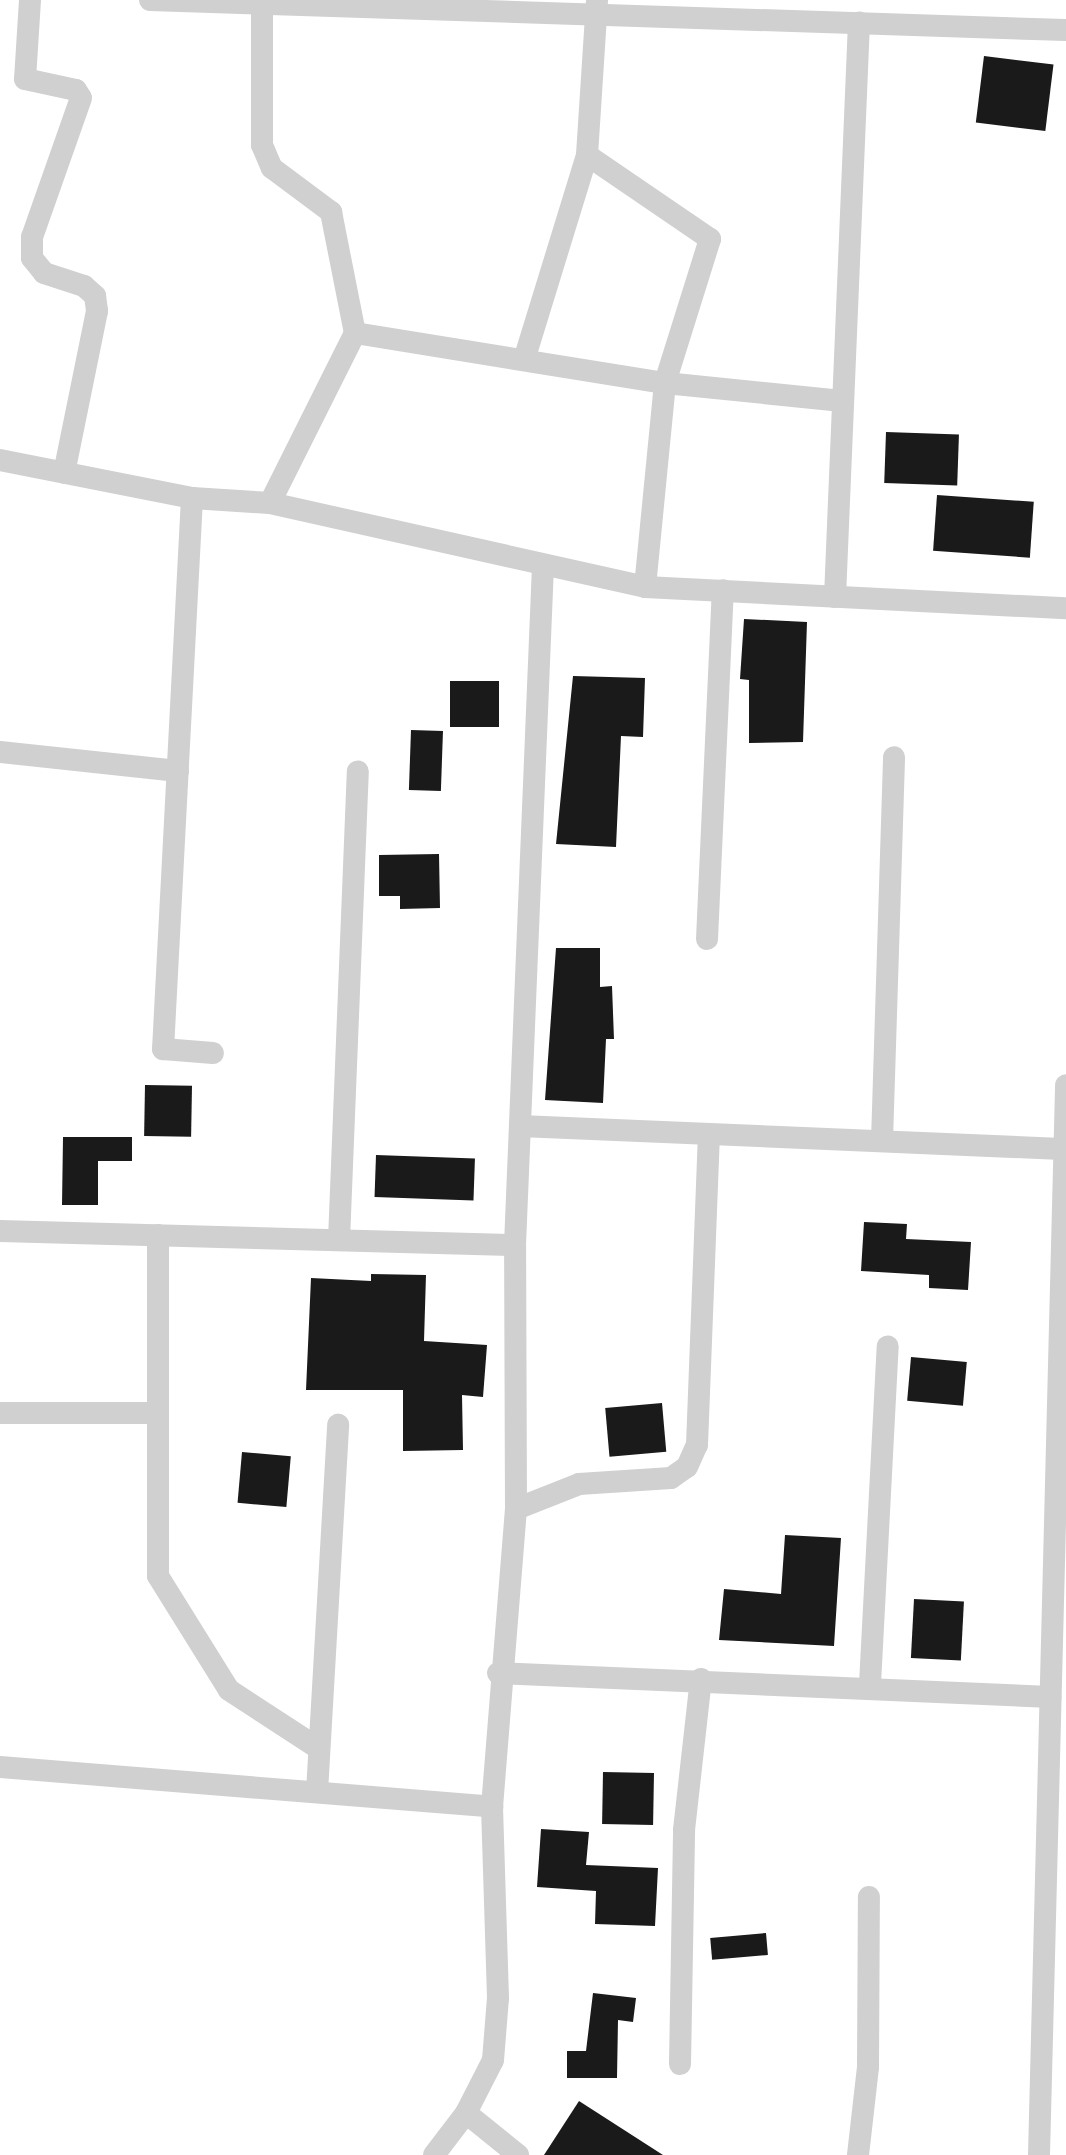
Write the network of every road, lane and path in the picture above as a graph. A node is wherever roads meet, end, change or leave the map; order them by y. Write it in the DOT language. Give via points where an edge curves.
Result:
graph roads {
  1 [pos="30,0"];
  2 [pos="150,0"];
  3 [pos="370,3"];
  4 [pos="262,5"];
  5 [pos="597,7"];
  6 [pos="859,23"];
  7 [pos="1066,30"];
  8 [pos="588,155"];
  9 [pos="355,333"];
  10 [pos="524,360"];
  11 [pos="665,383"];
  12 [pos="842,401"];
  13 [pos="0,460"];
  14 [pos="64,473"];
  15 [pos="0,484"];
  16 [pos="192,498"];
  17 [pos="270,503"];
  18 [pos="543,566"];
  19 [pos="644,586"];
  20 [pos="723,590"];
  21 [pos="836,596"];
  22 [pos="1066,608"];
  23 [pos="0,752"];
  24 [pos="894,757"];
  25 [pos="178,771"];
  26 [pos="358,771"];
  27 [pos="707,939"];
  28 [pos="213,1053"];
  29 [pos="1066,1084"];
  30 [pos="520,1126"];
  31 [pos="709,1134"];
  32 [pos="882,1142"];
  33 [pos="1062,1149"];
  34 [pos="0,1230"];
  35 [pos="158,1235"];
  36 [pos="338,1240"];
  37 [pos="516,1244"];
  38 [pos="888,1346"];
  39 [pos="0,1413"];
  40 [pos="158,1413"];
  41 [pos="338,1425"];
  42 [pos="516,1509"];
  43 [pos="498,1673"];
  44 [pos="701,1680"];
  45 [pos="870,1684"];
  46 [pos="1050,1696"];
  47 [pos="314,1746"];
  48 [pos="0,1767"];
  49 [pos="317,1792"];
  50 [pos="492,1807"];
  51 [pos="869,1897"];
  52 [pos="680,2064"];
  53 [pos="466,2113"];
  54 [pos="434,2155"];
  55 [pos="518,2155"];
  56 [pos="858,2155"];
  57 [pos="1039,2155"];
  1 -- 14 [label="street" via="25,79 76,90 81,98 32,237 32,258 44,272 95,296"];
  2 -- 4 [label="street"];
  3 -- 4 [label="street"];
  3 -- 5 [label="street"];
  4 -- 9 [label="street" via="262,146 272,168 331,212"];
  5 -- 6 [label="street"];
  5 -- 8 [label="street"];
  6 -- 7 [label="street"];
  6 -- 12 [label="street"];
  8 -- 10 [label="street"];
  8 -- 11 [label="street" via="710,239"];
  9 -- 10 [label="street"];
  9 -- 17 [label="street"];
  10 -- 11 [label="street"];
  11 -- 12 [label="street"];
  11 -- 19 [label="street"];
  12 -- 21 [label="street"];
  13 -- 14 [label="street"];
  13 -- 15 [label="street"];
  14 -- 16 [label="street"];
  16 -- 17 [label="street"];
  16 -- 25 [label="street"];
  17 -- 18 [label="street"];
  18 -- 19 [label="street"];
  18 -- 30 [label="street"];
  19 -- 20 [label="street"];
  20 -- 21 [label="street"];
  20 -- 27 [label="street"];
  21 -- 22 [label="street"];
  23 -- 25 [label="street"];
  24 -- 32 [label="street"];
  25 -- 28 [label="street" via="163,1049"];
  26 -- 36 [label="street"];
  29 -- 33 [label="street"];
  30 -- 31 [label="street"];
  30 -- 37 [label="street"];
  31 -- 32 [label="street"];
  31 -- 42 [label="street" via="697,1445 687,1467 672,1478 579,1484"];
  32 -- 33 [label="street"];
  33 -- 46 [label="street"];
  34 -- 35 [label="street"];
  35 -- 36 [label="street"];
  35 -- 40 [label="street"];
  36 -- 37 [label="street"];
  37 -- 42 [label="street"];
  38 -- 45 [label="street"];
  39 -- 40 [label="street"];
  40 -- 47 [label="street" via="158,1576 229,1690"];
  41 -- 47 [label="street"];
  42 -- 43 [label="street"];
  43 -- 44 [label="street"];
  43 -- 50 [label="street"];
  44 -- 45 [label="street"];
  44 -- 52 [label="street" via="684,1830"];
  45 -- 46 [label="street"];
  46 -- 57 [label="street"];
  47 -- 49 [label="street"];
  48 -- 49 [label="street"];
  49 -- 50 [label="street"];
  50 -- 53 [label="street" via="498,1998 493,2060"];
  51 -- 56 [label="street" via="868,2067"];
  53 -- 54 [label="street"];
  53 -- 55 [label="street"];
}
